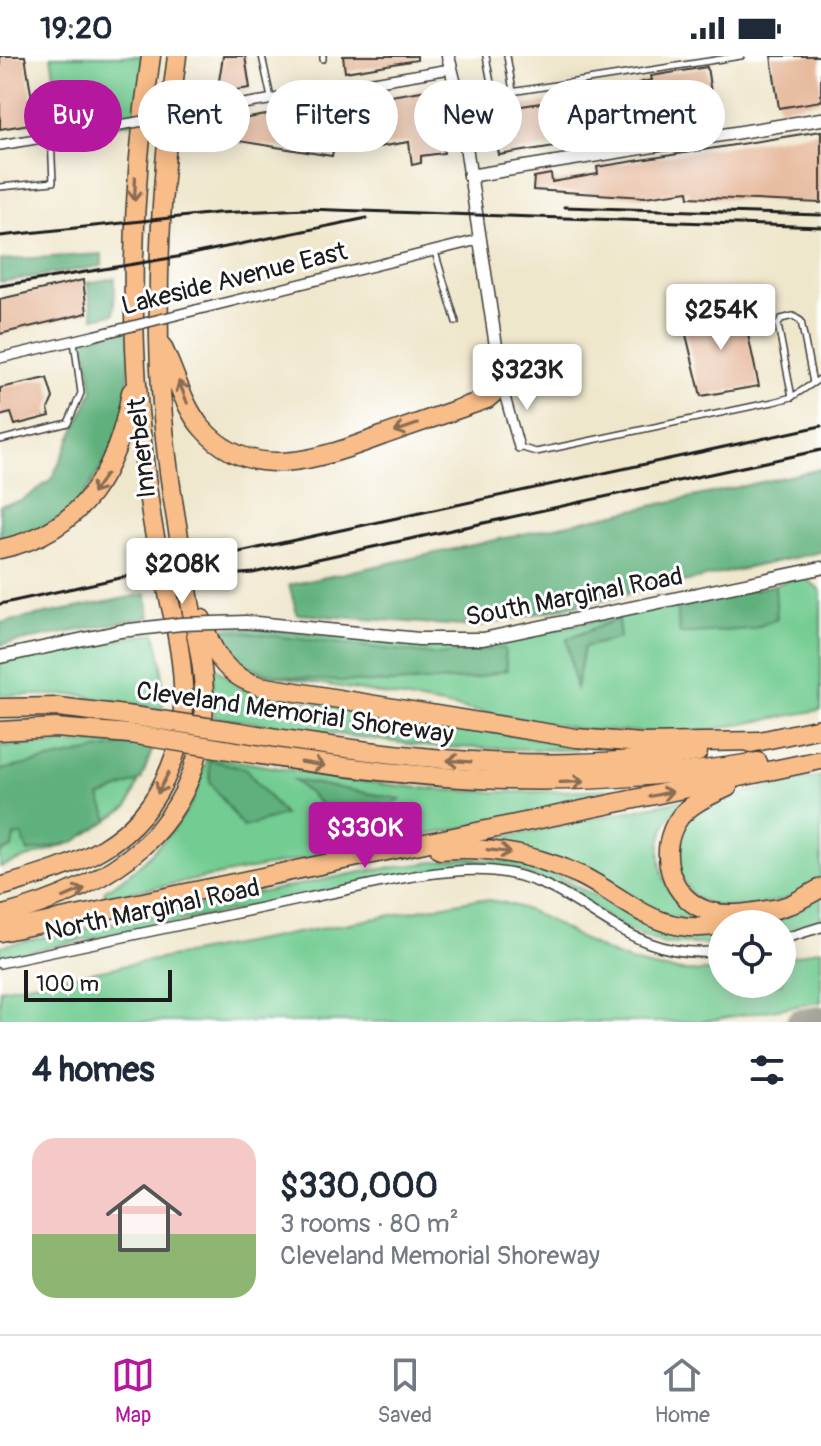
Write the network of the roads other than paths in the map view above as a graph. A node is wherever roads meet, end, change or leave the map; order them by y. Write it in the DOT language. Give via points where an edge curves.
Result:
graph roads {
  1 [pos="151,56"];
  2 [pos="177,56"];
  3 [pos="262,56"];
  4 [pos="486,56"];
  5 [pos="507,56"];
  6 [pos="741,56"];
  7 [pos="449,62"];
  8 [pos="267,80"];
  9 [pos="362,80"];
  10 [pos="490,80"];
  11 [pos="511,80"];
  12 [pos="522,90"];
  13 [pos="266,100"];
  14 [pos="821,119"];
  15 [pos="122,125"];
  16 [pos="24,141"];
  17 [pos="0,145"];
  18 [pos="52,152"];
  19 [pos="466,152"];
  20 [pos="469,176"];
  21 [pos="0,187"];
  22 [pos="478,240"];
  23 [pos="435,251"];
  24 [pos="456,322"];
  25 [pos="158,339"];
  26 [pos="74,340"];
  27 [pos="136,357"];
  28 [pos="0,358"];
  29 [pos="821,378"];
  30 [pos="813,383"];
  31 [pos="502,386"];
  32 [pos="792,397"];
  33 [pos="0,440"];
  34 [pos="519,447"];
  35 [pos="0,549"];
  36 [pos="182,556"];
  37 [pos="821,568"];
  38 [pos="0,657"];
  39 [pos="0,708"];
  40 [pos="132,725"];
  41 [pos="821,728"];
  42 [pos="0,731"];
  43 [pos="760,741"];
  44 [pos="238,742"];
  45 [pos="821,751"];
  46 [pos="821,760"];
  47 [pos="752,775"];
  48 [pos="366,856"];
  49 [pos="0,887"];
  50 [pos="821,888"];
  51 [pos="774,909"];
  52 [pos="771,910"];
  53 [pos="0,916"];
  54 [pos="708,926"];
  55 [pos="821,927"];
  56 [pos="0,932"];
  57 [pos="796,935"];
  58 [pos="708,951"];
  59 [pos="0,963"];
  1 -- 27 [label="highway, Innerbelt, one-way" via="135,178"];
  2 -- 25 [label="highway, Innerbelt" via="164,169"];
  3 -- 8 [label="lane"];
  4 -- 10 [label="lane"];
  5 -- 11 [label="lane"];
  6 -- 12 [label="lane"];
  7 -- 9 [label="street"];
  13 -- 15 [label="street, bridge"];
  14 -- 20 [label="street"];
  16 -- 17 [label="street"];
  18 -- 21 [label="lane" via="53,182"];
  19 -- 20 [label="street"];
  20 -- 22 [label="street"];
  22 -- 23 [label="street, Lakeside Avenue East"];
  22 -- 31 [label="street"];
  23 -- 24 [label="lane"];
  23 -- 26 [label="street, Lakeside Avenue East, bridge"];
  31 -- 25 [label="highway, one-way" via="487,399 320,458 271,463 239,454 203,429"];
  25 -- 36 [label="highway, Innerbelt" via="164,433"];
  26 -- 28 [label="street, Lakeside Avenue East"];
  26 -- 33 [label="lane" via="81,393 68,423"];
  27 -- 35 [label="highway, one-way" via="123,436 102,480 59,524"];
  27 -- 49 [label="highway, Innerbelt, one-way" via="152,516 183,679 176,751 145,813 106,848 68,867"];
  29 -- 30 [label="lane"];
  30 -- 32 [label="lane"];
  30 -- 32 [label="lane" via="801,321 793,316 781,319"];
  31 -- 34 [label="street"];
  32 -- 34 [label="lane" via="536,452"];
  36 -- 43 [label="highway" via="215,653 231,673 252,684 586,739"];
  53 -- 36 [label="highway, Innerbelt, one-way" via="56,900 106,877 149,841 179,799 192,768 204,706"];
  37 -- 38 [label="street, South Marginal Road, bridge" via="483,639 419,639 246,622 181,624"];
  39 -- 40 [label="highway, Cleveland Memorial Shoreway" via="58,707"];
  40 -- 42 [label="highway"];
  40 -- 44 [label="highway, bridge"];
  41 -- 43 [label="highway, Cleveland Memorial Shoreway"];
  43 -- 44 [label="highway, Cleveland Memorial Shoreway, one-way" via="654,758 512,763"];
  44 -- 45 [label="highway, one-way" via="390,774 523,783 666,776"];
  46 -- 47 [label="highway"];
  48 -- 47 [label="highway, one-way"];
  47 -- 51 [label="highway" via="680,817 668,844 669,869 682,894 703,909 731,914"];
  48 -- 54 [label="highway, one-way" via="459,849 510,852 578,875 654,920 688,928"];
  48 -- 56 [label="highway"];
  50 -- 51 [label="highway"];
  51 -- 52 [label="highway"];
  55 -- 57 [label="street"];
  58 -- 59 [label="street, North Marginal Road" via="680,952 647,944 546,885 481,870 363,887"];
}
